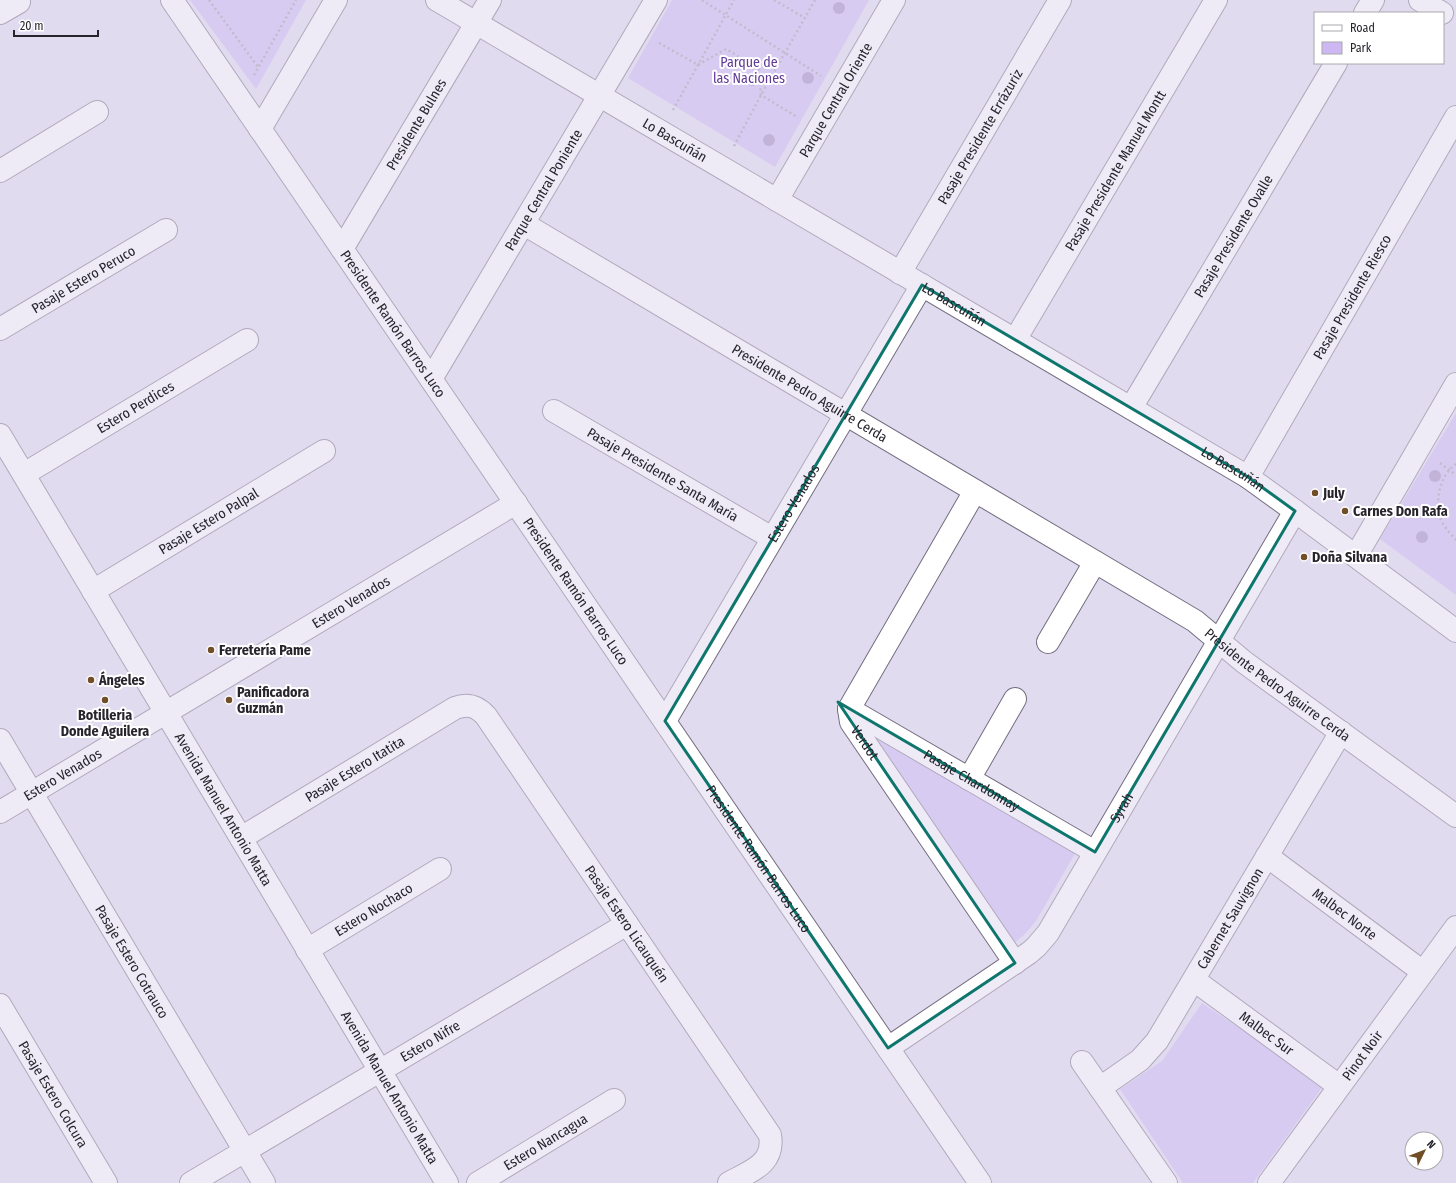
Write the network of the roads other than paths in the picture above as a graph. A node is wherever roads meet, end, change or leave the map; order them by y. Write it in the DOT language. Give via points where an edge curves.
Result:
graph roads {
  1 [pos="172,0"];
  2 [pos="336,0"];
  3 [pos="437,0"];
  4 [pos="490,0"];
  5 [pos="656,0"];
  6 [pos="894,0"];
  7 [pos="1060,0"];
  8 [pos="1216,0"];
  9 [pos="1373,0"];
  10 [pos="1420,0"];
  11 [pos="19,2"];
  12 [pos="1366,12"];
  13 [pos="1440,12"];
  14 [pos="0,13"];
  15 [pos="1444,14"];
  16 [pos="1456,21"];
  17 [pos="477,23"];
  18 [pos="1335,64"];
  19 [pos="599,96"];
  20 [pos="97,112"];
  21 [pos="1456,117"];
  22 [pos="260,129"];
  23 [pos="0,170"];
  24 [pos="777,200"];
  25 [pos="524,224"];
  26 [pos="166,230"];
  27 [pos="342,248"];
  28 [pos="900,273"];
  29 [pos="922,285"];
  30 [pos="0,329"];
  31 [pos="247,340"];
  32 [pos="1015,340"];
  33 [pos="431,379"];
  34 [pos="1456,384"];
  35 [pos="1131,408"];
  36 [pos="554,411"];
  37 [pos="845,414"];
  38 [pos="0,435"];
  39 [pos="324,451"];
  40 [pos="24,474"];
  41 [pos="1248,477"];
  42 [pos="975,491"];
  43 [pos="516,503"];
  44 [pos="1295,511"];
  45 [pos="772,538"];
  46 [pos="1356,556"];
  47 [pos="1095,562"];
  48 [pos="93,591"];
  49 [pos="1456,631"];
  50 [pos="1218,640"];
  51 [pos="1048,642"];
  52 [pos="1015,699"];
  53 [pos="471,706"];
  54 [pos="849,709"];
  55 [pos="166,713"];
  56 [pos="665,721"];
  57 [pos="1341,732"];
  58 [pos="0,740"];
  59 [pos="969,779"];
  60 [pos="32,793"];
  61 [pos="0,812"];
  62 [pos="1456,816"];
  63 [pos="241,838"];
  64 [pos="1095,852"];
  65 [pos="1267,856"];
  66 [pos="440,870"];
  67 [pos="628,924"];
  68 [pos="1456,927"];
  69 [pos="307,950"];
  70 [pos="1015,963"];
  71 [pos="1423,972"];
  72 [pos="1194,980"];
  73 [pos="0,1005"];
  74 [pos="888,1048"];
  75 [pos="1082,1062"];
  76 [pos="379,1070"];
  77 [pos="1339,1086"];
  78 [pos="1100,1088"];
  79 [pos="614,1100"];
  80 [pos="245,1151"];
  81 [pos="106,1183"];
  82 [pos="191,1183"];
  83 [pos="264,1183"];
  84 [pos="447,1183"];
  85 [pos="478,1183"];
  86 [pos="729,1183"];
  87 [pos="980,1183"];
  88 [pos="1166,1183"];
  89 [pos="1269,1183"];
  1 -- 22 [label="street, Presidente Ramón Barros Luco"];
  2 -- 22 [label="street"];
  3 -- 17 [label="street, Lo Bascuñán"];
  4 -- 17 [label="street, Presidente Bulnes"];
  5 -- 19 [label="street, Parque Central Poniente"];
  6 -- 24 [label="street, Parque Central Oriente"];
  7 -- 28 [label="street, Pasaje Presidente Errázuriz"];
  8 -- 32 [label="street, Pasaje Presidente Manuel Montt"];
  9 -- 12 [label="street"];
  10 -- 13 [label="street"];
  11 -- 14 [label="street"];
  15 -- 16 [label="street"];
  17 -- 19 [label="street, Lo Bascuñán"];
  17 -- 27 [label="street, Presidente Bulnes"];
  18 -- 35 [label="street, Pasaje Presidente Ovalle"];
  19 -- 24 [label="street, Lo Bascuñán"];
  19 -- 25 [label="street, Parque Central Poniente"];
  20 -- 23 [label="street"];
  21 -- 41 [label="street, Pasaje Presidente Riesco"];
  22 -- 27 [label="street, Presidente Ramón Barros Luco"];
  24 -- 28 [label="street, Lo Bascuñán"];
  25 -- 33 [label="street, Parque Central Poniente"];
  25 -- 37 [label="street, Presidente Pedro Aguirre Cerda"];
  26 -- 30 [label="street, Pasaje Estero Peruco"];
  27 -- 33 [label="street, Presidente Ramón Barros Luco"];
  28 -- 29 [label="street, Lo Bascuñán"];
  29 -- 32 [label="street, Lo Bascuñán"];
  29 -- 37 [label="street, Estero Venados"];
  31 -- 40 [label="street, Estero Perdices"];
  32 -- 35 [label="street, Lo Bascuñán"];
  33 -- 43 [label="street, Presidente Ramón Barros Luco"];
  34 -- 46 [label="street"];
  35 -- 41 [label="street, Lo Bascuñán"];
  36 -- 45 [label="street, Pasaje Presidente Santa María"];
  37 -- 42 [label="street, Presidente Pedro Aguirre Cerda"];
  37 -- 45 [label="street, Estero Venados"];
  38 -- 40 [label="street, Avenida Manuel Antonio Matta"];
  39 -- 48 [label="street, Pasaje Estero Palpal"];
  40 -- 48 [label="street, Avenida Manuel Antonio Matta"];
  41 -- 44 [label="street, Lo Bascuñán"];
  42 -- 47 [label="street, Presidente Pedro Aguirre Cerda"];
  42 -- 54 [label="street, Verdot"];
  43 -- 55 [label="street, Estero Venados"];
  43 -- 56 [label="street, Presidente Ramón Barros Luco"];
  44 -- 46 [label="street, Lo Bascuñán"];
  44 -- 50 [label="street, Syrah"];
  45 -- 56 [label="street, Estero Venados"];
  46 -- 49 [label="street, Lo Bascuñán"];
  47 -- 50 [label="street, Presidente Pedro Aguirre Cerda" via="1195,621"];
  47 -- 51 [label="street"];
  48 -- 55 [label="street, Avenida Manuel Antonio Matta"];
  50 -- 57 [label="street, Presidente Pedro Aguirre Cerda" via="1244,662"];
  50 -- 64 [label="street, Syrah"];
  52 -- 59 [label="street"];
  53 -- 63 [label="street, Pasaje Estero Itatita" via="462,705 455,708"];
  53 -- 67 [label="street, Pasaje Estero Licauquén" via="480,709 486,716"];
  54 -- 59 [label="street, Pasaje Chardonnay"];
  54 -- 70 [label="street, Verdot" via="851,722"];
  55 -- 60 [label="street, Estero Venados"];
  55 -- 63 [label="street, Avenida Manuel Antonio Matta"];
  56 -- 74 [label="street, Presidente Ramón Barros Luco"];
  57 -- 62 [label="street, Presidente Pedro Aguirre Cerda"];
  57 -- 65 [label="street, Cabernet Sauvignon"];
  58 -- 60 [label="street, Pasaje Estero Cotrauco"];
  59 -- 64 [label="street, Pasaje Chardonnay"];
  60 -- 61 [label="street, Estero Venados"];
  60 -- 80 [label="street, Pasaje Estero Cotrauco"];
  63 -- 69 [label="street, Avenida Manuel Antonio Matta"];
  64 -- 70 [label="street, Syrah" via="1048,933 1036,947"];
  65 -- 71 [label="street, Malbec Norte"];
  65 -- 72 [label="street, Cabernet Sauvignon"];
  66 -- 69 [label="street, Estero Nochaco"];
  67 -- 76 [label="street, Estero Nifre"];
  67 -- 86 [label="street, Pasaje Estero Licauquén" via="770,1135 768,1157"];
  68 -- 71 [label="street, Pinot Noir"];
  69 -- 76 [label="street, Avenida Manuel Antonio Matta"];
  70 -- 74 [label="street, Syrah"];
  71 -- 77 [label="street, Pinot Noir"];
  72 -- 77 [label="street, Malbec Sur"];
  72 -- 78 [label="street, Cabernet Sauvignon" via="1149,1051"];
  73 -- 81 [label="street, Pasaje Estero Colcura"];
  74 -- 87 [label="street, Presidente Ramón Barros Luco"];
  75 -- 78 [label="street"];
  76 -- 80 [label="street, Estero Nifre"];
  76 -- 84 [label="street, Avenida Manuel Antonio Matta"];
  77 -- 89 [label="street, Pinot Noir"];
  78 -- 88 [label="street"];
  79 -- 85 [label="street, Estero Nancagua"];
  80 -- 82 [label="street, Estero Nifre"];
  80 -- 83 [label="street, Pasaje Estero Cotrauco"];
}
